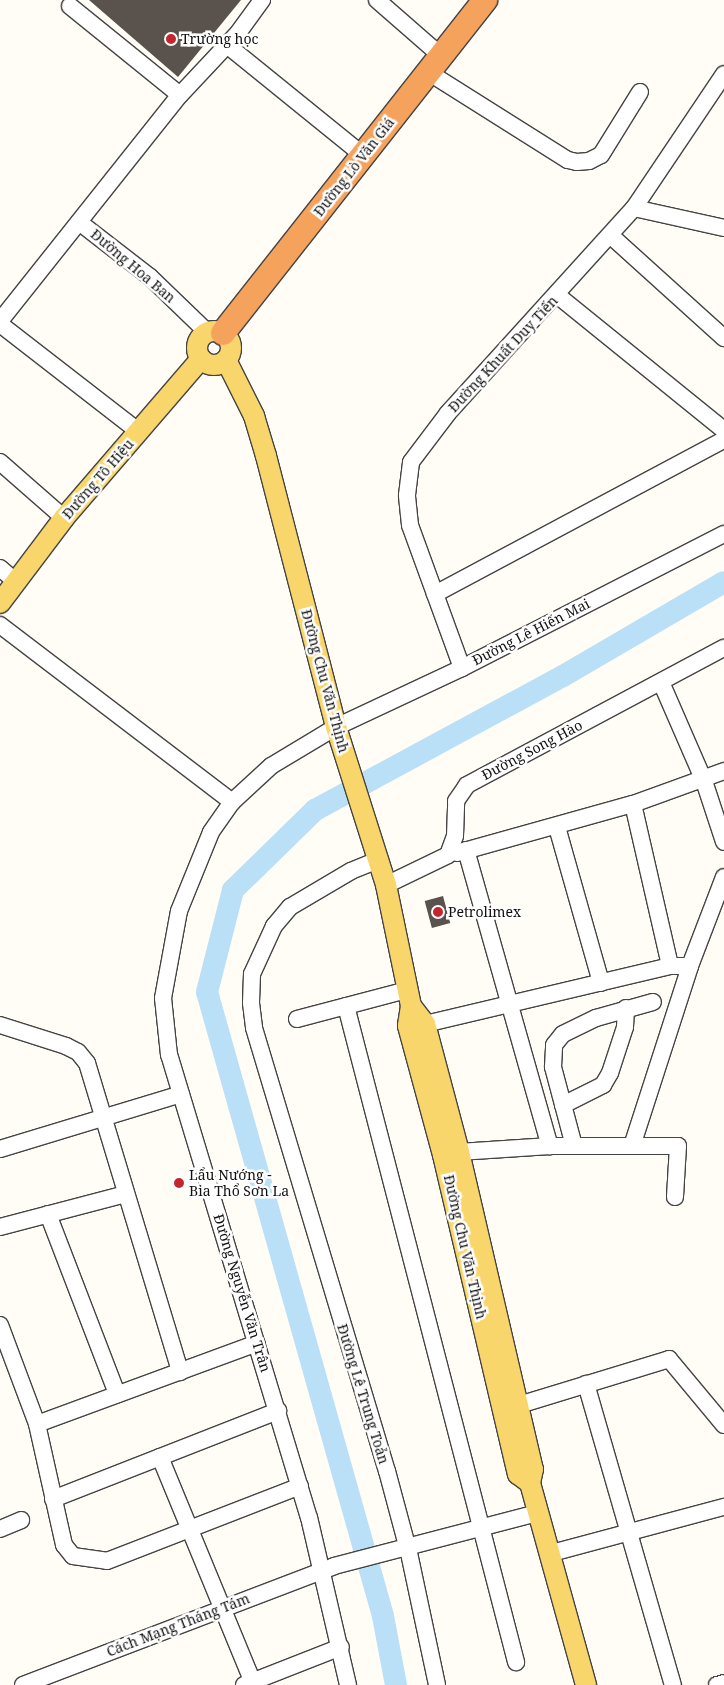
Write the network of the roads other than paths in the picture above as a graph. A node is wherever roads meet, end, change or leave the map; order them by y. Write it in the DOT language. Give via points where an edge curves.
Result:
graph roads {
  1 [pos="262,0"];
  2 [pos="377,0"];
  3 [pos="485,0"];
  4 [pos="70,6"];
  5 [pos="227,45"];
  6 [pos="434,64"];
  7 [pos="724,74"];
  8 [pos="640,92"];
  9 [pos="180,95"];
  10 [pos="363,155"];
  11 [pos="634,208"];
  12 [pos="79,222"];
  13 [pos="724,228"];
  14 [pos="610,235"];
  15 [pos="557,295"];
  16 [pos="0,322"];
  17 [pos="215,332"];
  18 [pos="724,338"];
  19 [pos="201,359"];
  20 [pos="226,360"];
  21 [pos="724,430"];
  22 [pos="139,432"];
  23 [pos="724,440"];
  24 [pos="0,462"];
  25 [pos="64,518"];
  26 [pos="724,534"];
  27 [pos="0,568"];
  28 [pos="16,582"];
  29 [pos="435,594"];
  30 [pos="0,603"];
  31 [pos="0,625"];
  32 [pos="724,648"];
  33 [pos="462,668"];
  34 [pos="661,682"];
  35 [pos="338,733"];
  36 [pos="724,771"];
  37 [pos="704,781"];
  38 [pos="232,802"];
  39 [pos="633,804"];
  40 [pos="557,827"];
  41 [pos="724,842"];
  42 [pos="466,850"];
  43 [pos="448,855"];
  44 [pos="378,860"];
  45 [pos="724,877"];
  46 [pos="386,885"];
  47 [pos="670,966"];
  48 [pos="690,966"];
  49 [pos="601,983"];
  50 [pos="409,998"];
  51 [pos="653,1002"];
  52 [pos="346,1006"];
  53 [pos="509,1006"];
  54 [pos="626,1008"];
  55 [pos="297,1019"];
  56 [pos="425,1024"];
  57 [pos="0,1025"];
  58 [pos="181,1094"];
  59 [pos="563,1105"];
  60 [pos="103,1118"];
  61 [pos="550,1146"];
  62 [pos="574,1146"];
  63 [pos="632,1146"];
  64 [pos="0,1149"];
  65 [pos="459,1152"];
  66 [pos="126,1194"];
  67 [pos="675,1197"];
  68 [pos="48,1214"];
  69 [pos="0,1227"];
  70 [pos="0,1325"];
  71 [pos="257,1343"];
  72 [pos="180,1372"];
  73 [pos="586,1384"];
  74 [pos="117,1394"];
  75 [pos="519,1405"];
  76 [pos="278,1411"];
  77 [pos="37,1424"];
  78 [pos="724,1425"];
  79 [pos="160,1457"];
  80 [pos="530,1483"];
  81 [pos="300,1486"];
  82 [pos="53,1498"];
  83 [pos="724,1507"];
  84 [pos="537,1512"];
  85 [pos="21,1520"];
  86 [pos="482,1527"];
  87 [pos="0,1528"];
  88 [pos="188,1530"];
  89 [pos="629,1532"];
  90 [pos="400,1548"];
  91 [pos="548,1554"];
  92 [pos="329,1568"];
  93 [pos="222,1608"];
  94 [pos="341,1647"];
  95 [pos="516,1662"];
  96 [pos="51,1680"];
  97 [pos="724,1683"];
  98 [pos="250,1684"];
  99 [pos="23,1685"];
  100 [pos="348,1685"];
  101 [pos="437,1685"];
  102 [pos="586,1685"];
  103 [pos="673,1685"];
  104 [pos="717,1685"];
  1 -- 5 [label="street"];
  2 -- 6 [label="street"];
  3 -- 6 [label="highway, Đường Lò Văn Giá"];
  4 -- 9 [label="street"];
  5 -- 9 [label="street"];
  5 -- 10 [label="street"];
  6 -- 8 [label="street" via="568,160 577,162 600,155"];
  6 -- 10 [label="highway, Đường Lò Văn Giá"];
  7 -- 11 [label="street, Đường Khuất Duy Tiến"];
  9 -- 12 [label="street"];
  10 -- 17 [label="highway, Đường Lò Văn Giá"];
  11 -- 13 [label="street"];
  11 -- 14 [label="street, Đường Khuất Duy Tiến"];
  12 -- 16 [label="street"];
  12 -- 17 [label="street, Đường Hoa Ban"];
  14 -- 15 [label="street, Đường Khuất Duy Tiến"];
  14 -- 18 [label="street"];
  15 -- 21 [label="street"];
  15 -- 29 [label="street, Đường Khuất Duy Tiến" via="448,413 411,462 407,495 410,525"];
  16 -- 22 [label="street"];
  17 -- 19 [label="main road" via="198,344"];
  17 -- 20 [label="main road" via="231,346"];
  19 -- 20 [label="main road" via="213,365"];
  19 -- 22 [label="main road, Đường Tô Hiệu"];
  20 -- 35 [label="main road, Đường Chu Văn Thịnh" via="254,416"];
  22 -- 25 [label="main road, Đường Tô Hiệu"];
  23 -- 29 [label="street"];
  24 -- 25 [label="street"];
  25 -- 28 [label="main road, Đường Tô Hiệu"];
  26 -- 33 [label="street, Đường Lê Hiến Mai"];
  27 -- 28 [label="street"];
  28 -- 30 [label="main road, Đường Tô Hiệu"];
  29 -- 33 [label="street, Đường Khuất Duy Tiến"];
  31 -- 38 [label="street"];
  32 -- 34 [label="street, Đường Song Hào"];
  33 -- 35 [label="street, Đường Lê Hiến Mai"];
  34 -- 37 [label="street"];
  34 -- 43 [label="street, Đường Song Hào" via="468,785 456,801 454,836"];
  35 -- 38 [label="street, Đường Nguyễn Văn Trân" via="271,766"];
  35 -- 44 [label="main road, Đường Chu Văn Thịnh"];
  36 -- 37 [label="street"];
  37 -- 39 [label="street"];
  37 -- 41 [label="street"];
  38 -- 58 [label="street, Đường Nguyễn Văn Trân" via="211,832 190,879 170,946 163,998 164,1025"];
  39 -- 40 [label="street"];
  39 -- 47 [label="street"];
  40 -- 42 [label="street"];
  40 -- 49 [label="street"];
  42 -- 43 [label="street"];
  42 -- 53 [label="street"];
  43 -- 46 [label="street"];
  44 -- 46 [label="main road, Đường Chu Văn Thịnh"];
  44 -- 90 [label="street, Đường Lê Trung Toản" via="351,871 290,907 274,926 252,974 254,1028"];
  45 -- 48 [label="street"];
  46 -- 50 [label="main road, Đường Chu Văn Thịnh"];
  47 -- 48 [label="street"];
  47 -- 49 [label="street"];
  48 -- 63 [label="street"];
  49 -- 53 [label="street"];
  50 -- 52 [label="street"];
  50 -- 56 [label="main road, Đường Chu Văn Thịnh"];
  50 -- 80 [label="main road, Đường Chu Văn Thịnh" via="408,1026 443,1154 518,1474"];
  51 -- 54 [label="street"];
  52 -- 55 [label="street"];
  52 -- 86 [label="street"];
  53 -- 56 [label="street"];
  53 -- 61 [label="street"];
  54 -- 59 [label="street" via="625,1027 603,1085"];
  54 -- 59 [label="street" via="563,1034 554,1045 552,1058"];
  56 -- 65 [label="main road, Đường Chu Văn Thịnh"];
  57 -- 60 [label="street" via="78,1052 87,1063"];
  58 -- 60 [label="street"];
  58 -- 71 [label="street, Đường Nguyễn Văn Trân"];
  59 -- 62 [label="street"];
  60 -- 64 [label="street"];
  60 -- 66 [label="street"];
  61 -- 62 [label="street"];
  61 -- 65 [label="street"];
  62 -- 63 [label="street"];
  63 -- 67 [label="street" via="678,1146"];
  65 -- 75 [label="main road, Đường Chu Văn Thịnh"];
  66 -- 68 [label="street"];
  66 -- 72 [label="street"];
  68 -- 69 [label="street"];
  68 -- 74 [label="street"];
  70 -- 77 [label="street"];
  71 -- 72 [label="street"];
  71 -- 76 [label="street, Đường Nguyễn Văn Trân"];
  72 -- 74 [label="street"];
  73 -- 75 [label="street"];
  73 -- 78 [label="street" via="669,1359"];
  73 -- 89 [label="street"];
  74 -- 77 [label="street"];
  75 -- 80 [label="main road, Đường Chu Văn Thịnh" via="533,1469"];
  76 -- 79 [label="street"];
  76 -- 81 [label="street, Đường Nguyễn Văn Trân"];
  77 -- 82 [label="street"];
  79 -- 82 [label="street"];
  79 -- 88 [label="street"];
  80 -- 84 [label="main road, Đường Chu Văn Thịnh"];
  81 -- 88 [label="street"];
  81 -- 92 [label="street, Đường Nguyễn Văn Trân"];
  82 -- 88 [label="street" via="64,1545 73,1556 89,1560 107,1561"];
  83 -- 89 [label="street"];
  84 -- 86 [label="street"];
  84 -- 91 [label="main road, Đường Chu Văn Thịnh"];
  85 -- 87 [label="street"];
  86 -- 90 [label="street"];
  86 -- 95 [label="street"];
  88 -- 93 [label="street"];
  89 -- 91 [label="street"];
  89 -- 103 [label="street"];
  90 -- 92 [label="street, Cách Mạng Tháng Tám"];
  90 -- 101 [label="street, Đường Lê Trung Toản"];
  91 -- 102 [label="main road, Đường Chu Văn Thịnh"];
  92 -- 93 [label="street, Cách Mạng Tháng Tám"];
  92 -- 94 [label="street, Đường Nguyễn Văn Trân"];
  93 -- 96 [label="street, Cách Mạng Tháng Tám"];
  93 -- 98 [label="street"];
  94 -- 98 [label="street"];
  94 -- 100 [label="street, Đường Nguyễn Văn Trân"];
  96 -- 99 [label="street, Cách Mạng Tháng Tám"];
  97 -- 104 [label="street"];
}
